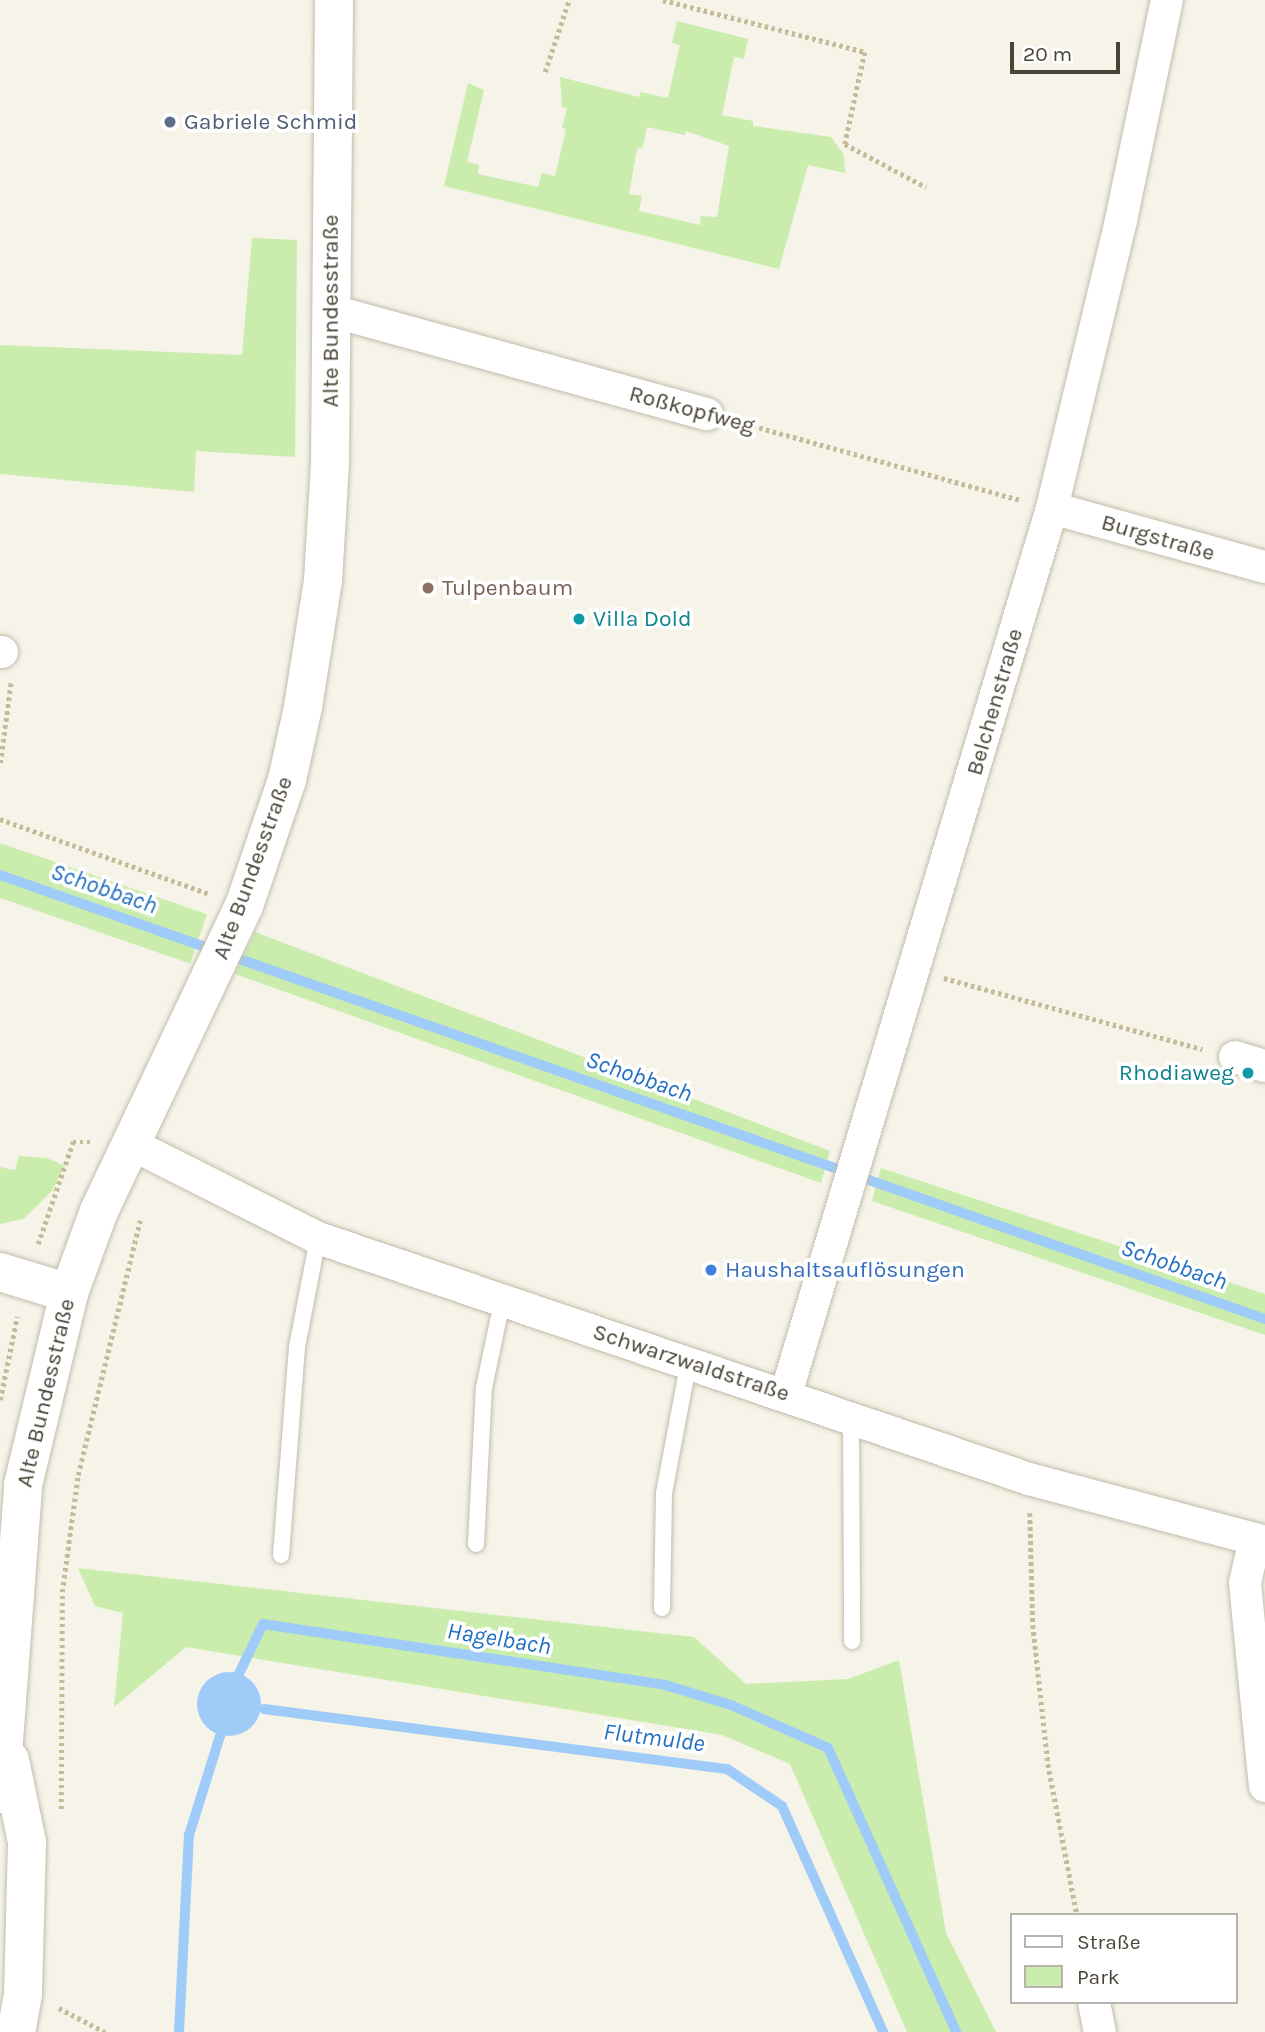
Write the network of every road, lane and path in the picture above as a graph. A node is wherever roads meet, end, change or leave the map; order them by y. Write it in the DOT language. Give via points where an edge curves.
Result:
graph roads {
  1 [pos="334,0"];
  2 [pos="569,0"];
  3 [pos="663,0"];
  4 [pos="1167,0"];
  5 [pos="545,72"];
  6 [pos="926,187"];
  7 [pos="332,311"];
  8 [pos="707,414"];
  9 [pos="1052,508"];
  10 [pos="1265,567"];
  11 [pos="1,652"];
  12 [pos="0,762"];
  13 [pos="0,819"];
  14 [pos="240,916"];
  15 [pos="916,970"];
  16 [pos="1235,1057"];
  17 [pos="1265,1066"];
  18 [pos="144,1151"];
  19 [pos="318,1238"];
  20 [pos="0,1272"];
  21 [pos="69,1293"];
  22 [pos="502,1302"];
  23 [pos="689,1360"];
  24 [pos="786,1394"];
  25 [pos="851,1418"];
  26 [pos="1029,1479"];
  27 [pos="1260,1540"];
  28 [pos="476,1544"];
  29 [pos="281,1555"];
  30 [pos="662,1608"];
  31 [pos="852,1641"];
  32 [pos="5,1650"];
  33 [pos="6,1743"];
  34 [pos="1265,1786"];
  35 [pos="0,1794"];
  36 [pos="61,1819"];
  37 [pos="1077,1913"];
  38 [pos="23,1994"];
  39 [pos="1094,2004"];
  40 [pos="16,2032"];
  41 [pos="105,2032"];
  42 [pos="1100,2032"];
  1 -- 7 [label="street, Alte Bundesstraße"];
  2 -- 5 [label="path"];
  3 -- 6 [label="path" via="866,52 845,144"];
  4 -- 9 [label="street, Belchenstraße" via="1121,220"];
  7 -- 8 [label="street, Roßkopfweg"];
  7 -- 14 [label="street, Alte Bundesstraße" via="323,581 287,780"];
  8 -- 9 [label="path, Roßkopfweg"];
  9 -- 10 [label="street, Burgstraße"];
  9 -- 15 [label="street, Belchenstraße"];
  11 -- 12 [label="path" via="11,680 7,737"];
  13 -- 14 [label="path"];
  14 -- 18 [label="street, Alte Bundesstraße"];
  15 -- 16 [label="path"];
  15 -- 24 [label="street, Belchenstraße"];
  16 -- 17 [label="street"];
  18 -- 19 [label="street, Schwarzwaldstraße"];
  18 -- 21 [label="street, Alte Bundesstraße" via="99,1211"];
  18 -- 36 [label="path" via="78,1475 62,1592"];
  19 -- 22 [label="street, Schwarzwaldstraße"];
  19 -- 29 [label="lane" via="297,1347"];
  20 -- 21 [label="street"];
  21 -- 32 [label="street, Alte Bundesstraße" via="23,1485"];
  22 -- 23 [label="street, Schwarzwaldstraße"];
  22 -- 28 [label="lane" via="485,1388"];
  23 -- 24 [label="street, Schwarzwaldstraße"];
  23 -- 30 [label="lane" via="664,1493"];
  24 -- 25 [label="street, Schwarzwaldstraße"];
  25 -- 26 [label="street, Schwarzwaldstraße"];
  25 -- 31 [label="lane"];
  26 -- 27 [label="street, Schwarzwaldstraße"];
  26 -- 37 [label="path" via="1034,1639 1048,1764"];
  27 -- 34 [label="street" via="1245,1583"];
  32 -- 33 [label="street, Alte Bundesstraße"];
  33 -- 35 [label="street, Alte Bundesstraße"];
  33 -- 38 [label="street, Alte Bundesstraße" via="27,1842"];
  38 -- 40 [label="street, Alte Bundesstraße"];
  38 -- 41 [label="path"];
  39 -- 42 [label="street"];
}
